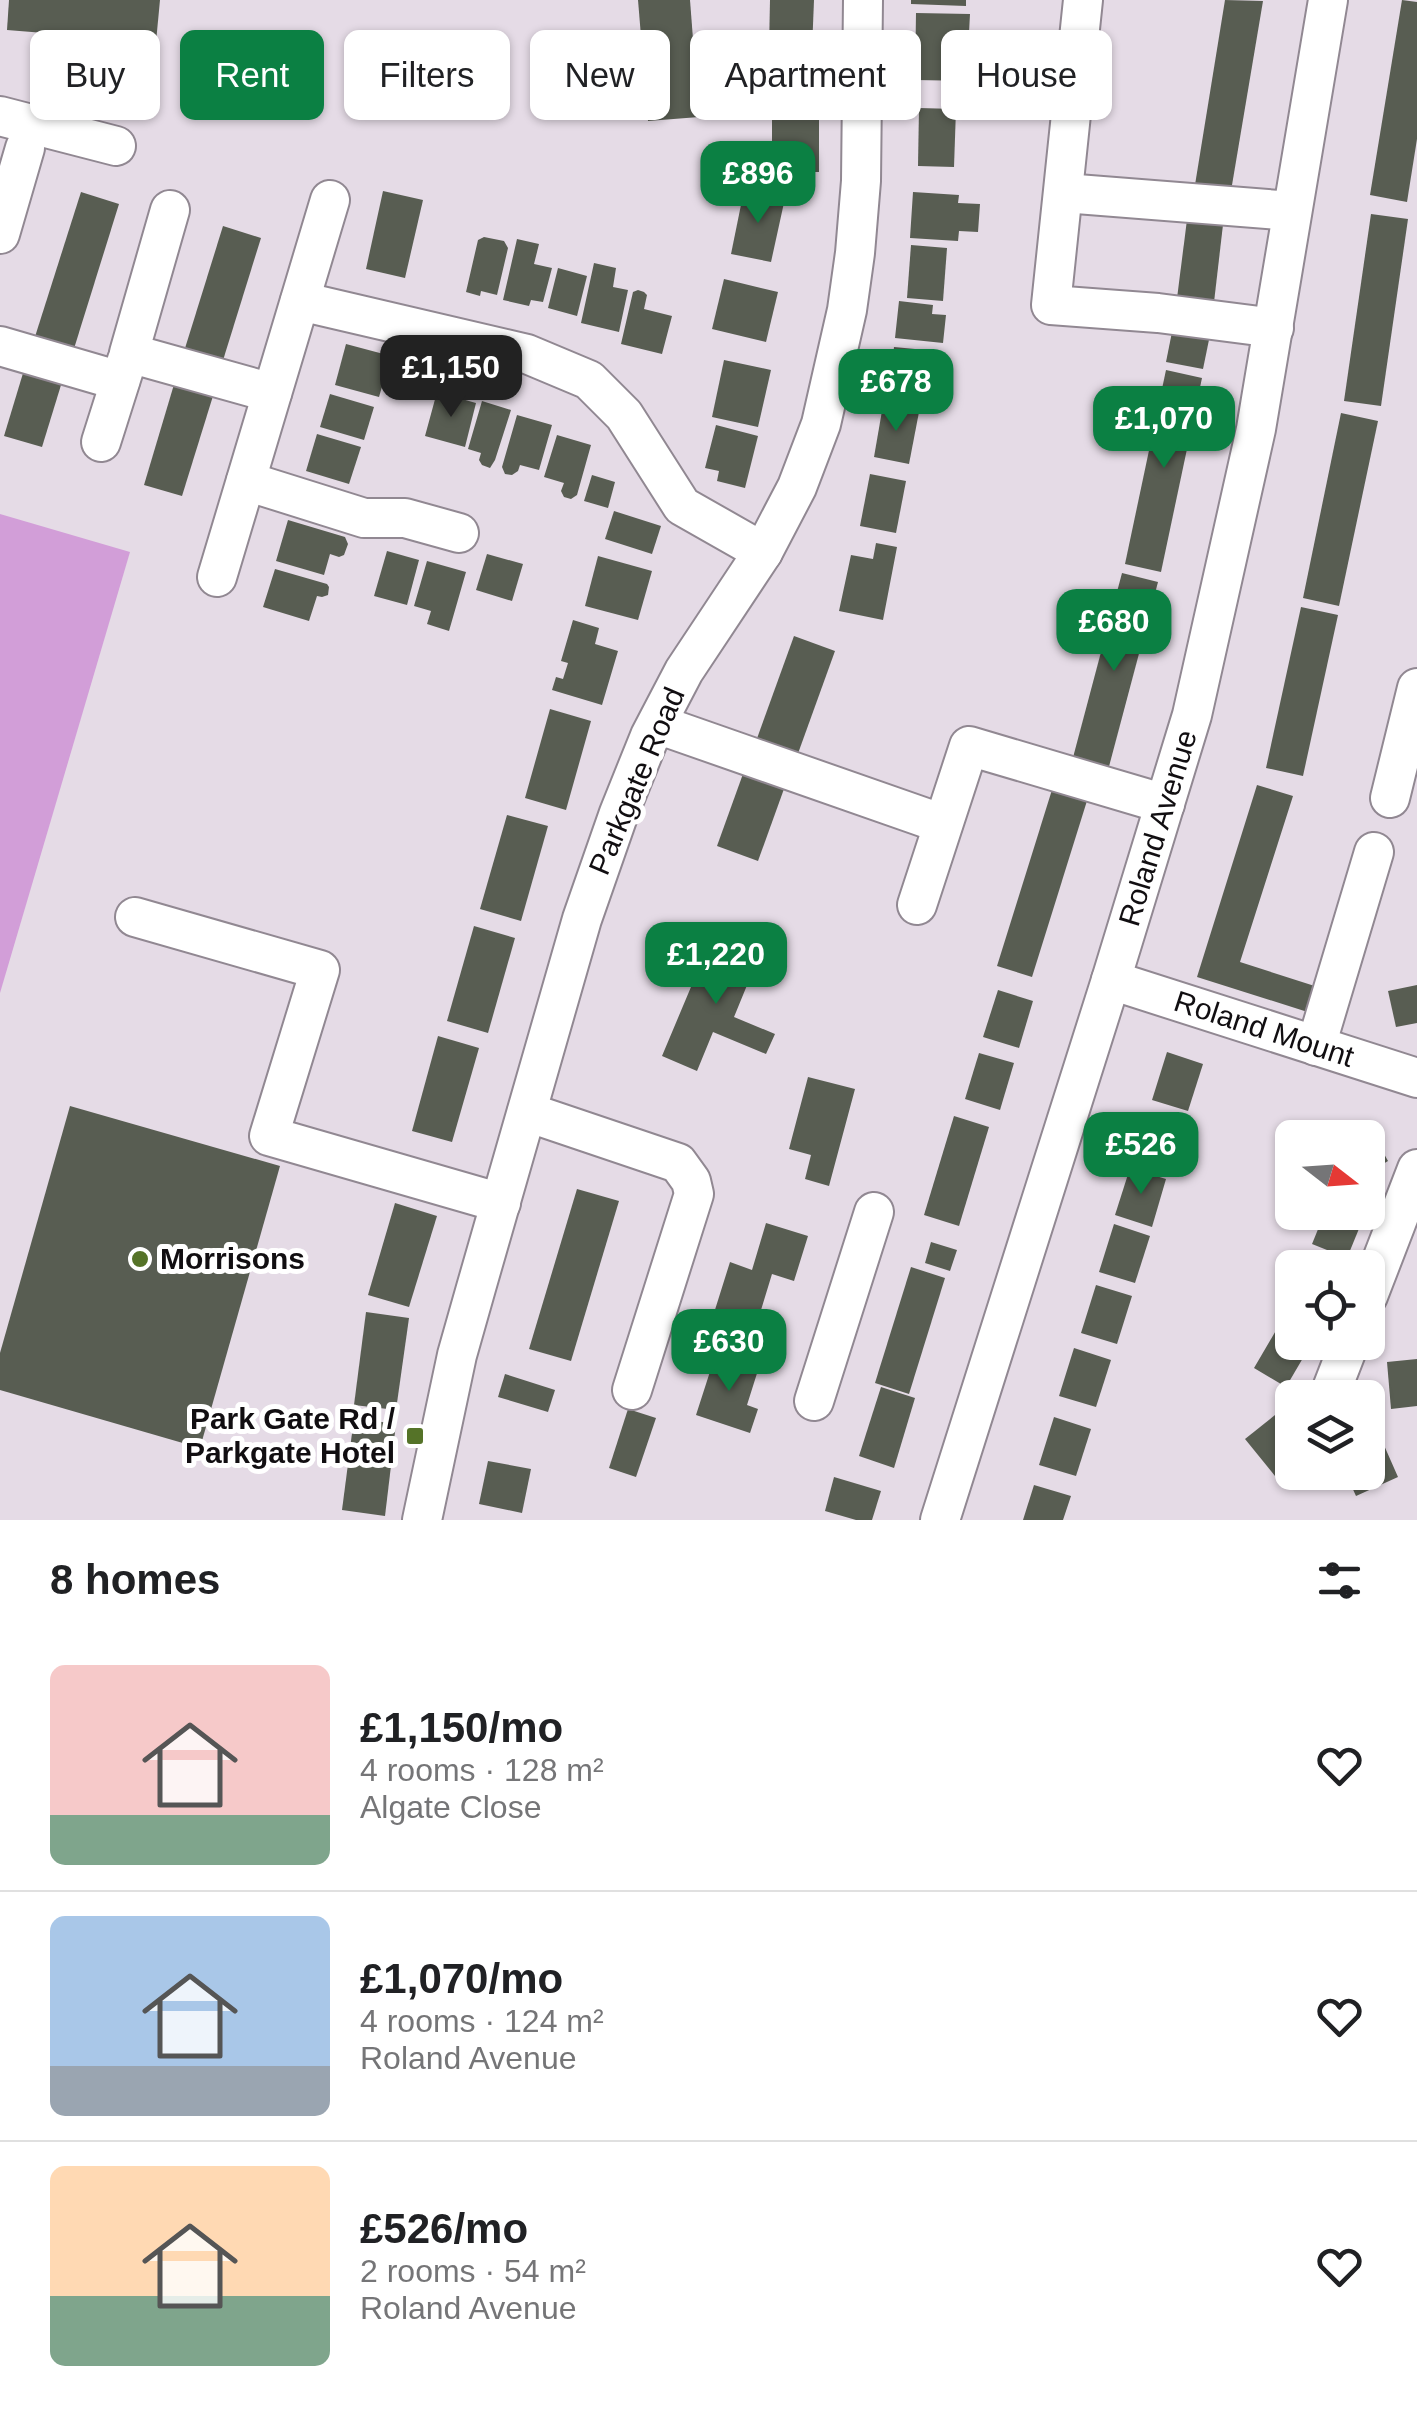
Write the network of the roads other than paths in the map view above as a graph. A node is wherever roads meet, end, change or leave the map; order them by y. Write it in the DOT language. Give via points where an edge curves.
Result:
graph roads {
  1 [pos="864,0"];
  2 [pos="1083,0"];
  3 [pos="1328,0"];
  4 [pos="0,116"];
  5 [pos="116,146"];
  6 [pos="24,148"];
  7 [pos="1064,192"];
  8 [pos="330,200"];
  9 [pos="170,210"];
  10 [pos="1292,211"];
  11 [pos="0,234"];
  12 [pos="300,302"];
  13 [pos="1274,328"];
  14 [pos="0,346"];
  15 [pos="125,367"];
  16 [pos="272,394"];
  17 [pos="101,442"];
  18 [pos="246,480"];
  19 [pos="458,533"];
  20 [pos="764,552"];
  21 [pos="217,578"];
  22 [pos="1417,688"];
  23 [pos="657,724"];
  24 [pos="1390,798"];
  25 [pos="1166,804"];
  26 [pos="943,824"];
  27 [pos="1374,852"];
  28 [pos="917,905"];
  29 [pos="135,917"];
  30 [pos="1111,980"];
  31 [pos="1316,1046"];
  32 [pos="1417,1078"];
  33 [pos="526,1112"];
  34 [pos="1417,1169"];
  35 [pos="500,1203"];
  36 [pos="874,1212"];
  37 [pos="1385,1252"];
  38 [pos="632,1390"];
  39 [pos="814,1401"];
  40 [pos="422,1520"];
  41 [pos="940,1520"];
  1 -- 20 [label="street, Parkgate Road" via="861,181 847,310 821,424"];
  2 -- 7 [label="street"];
  3 -- 10 [label="street, Roland Avenue"];
  4 -- 5 [label="street"];
  6 -- 11 [label="street"];
  7 -- 10 [label="street"];
  7 -- 13 [label="street" via="1051,304"];
  8 -- 12 [label="street"];
  9 -- 15 [label="street"];
  10 -- 13 [label="street, Roland Avenue"];
  12 -- 16 [label="street"];
  12 -- 20 [label="street" via="526,354 589,380 624,415 682,506"];
  13 -- 25 [label="street, Roland Avenue" via="1208,647"];
  14 -- 15 [label="street"];
  15 -- 16 [label="street"];
  15 -- 17 [label="street"];
  16 -- 18 [label="street"];
  18 -- 19 [label="street" via="364,518 405,518"];
  18 -- 21 [label="street"];
  20 -- 23 [label="street, Parkgate Road" via="684,671"];
  22 -- 24 [label="street"];
  23 -- 26 [label="street"];
  23 -- 33 [label="street, Parkgate Road" via="582,919"];
  25 -- 26 [label="street" via="969,746"];
  25 -- 30 [label="street, Roland Avenue"];
  26 -- 28 [label="street"];
  27 -- 31 [label="street"];
  29 -- 35 [label="street" via="320,970 270,1136"];
  30 -- 31 [label="street, Roland Mount"];
  30 -- 41 [label="street, Roland Avenue"];
  31 -- 32 [label="street, Roland Mount"];
  33 -- 35 [label="street, Parkgate Road"];
  33 -- 38 [label="street" via="678,1163 691,1181 694,1194"];
  34 -- 37 [label="street"];
  35 -- 40 [label="street, Parkgate Road"];
  36 -- 39 [label="street"];
}
